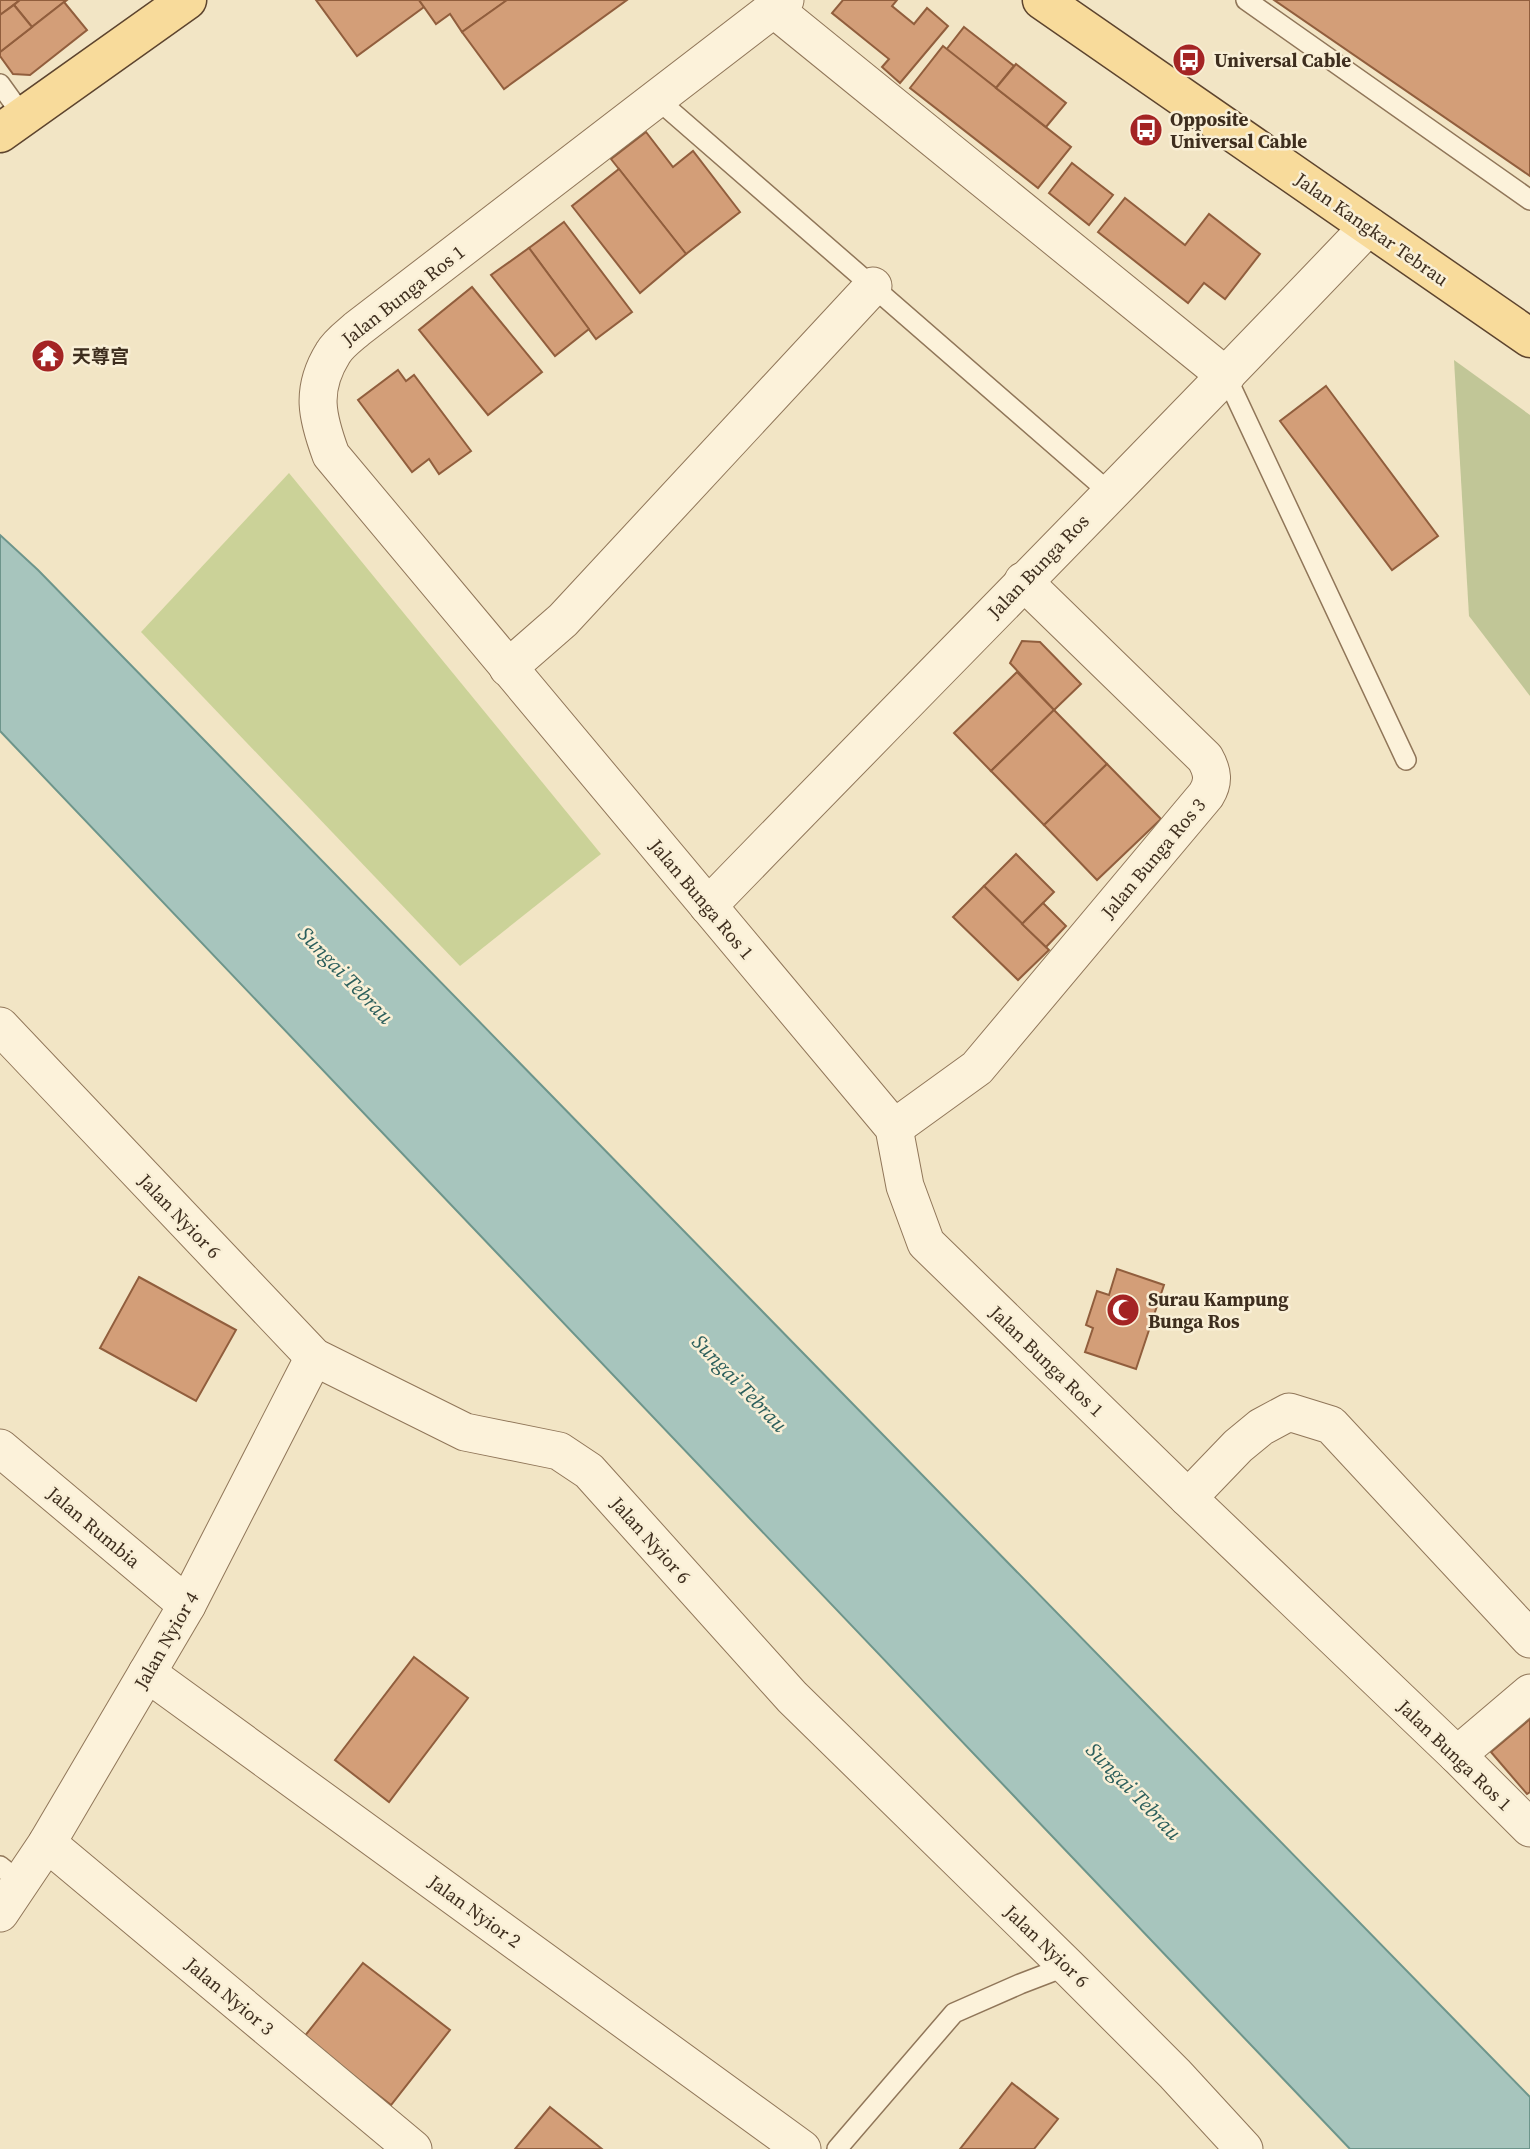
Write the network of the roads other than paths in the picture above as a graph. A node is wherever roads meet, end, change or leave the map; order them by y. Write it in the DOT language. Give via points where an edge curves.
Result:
graph roads {
  1 [pos="187,0"];
  2 [pos="1042,0"];
  3 [pos="1246,0"];
  4 [pos="779,5"];
  5 [pos="0,83"];
  6 [pos="657,99"];
  7 [pos="11,124"];
  8 [pos="1530,200"];
  9 [pos="1369,226"];
  10 [pos="873,286"];
  11 [pos="1530,338"];
  12 [pos="1226,376"];
  13 [pos="1110,492"];
  14 [pos="1023,581"];
  15 [pos="508,668"];
  16 [pos="1406,760"];
  17 [pos="708,906"];
  18 [pos="0,1026"];
  19 [pos="894,1128"];
  20 [pos="314,1357"];
  21 [pos="0,1448"];
  22 [pos="1188,1498"];
  23 [pos="187,1605"];
  24 [pos="1530,1639"];
  25 [pos="147,1673"];
  26 [pos="1530,1693"];
  27 [pos="1457,1755"];
  28 [pos="1530,1828"];
  29 [pos="47,1843"];
  30 [pos="10,1874"];
  31 [pos="0,1913"];
  32 [pos="1068,1966"];
  33 [pos="413,2149"];
  34 [pos="802,2149"];
  35 [pos="837,2149"];
  36 [pos="1244,2149"];
  1 -- 7 [label="main road"];
  2 -- 9 [label="main road, Jalan Kangkar Tebrau"];
  3 -- 8 [label="lane"];
  4 -- 6 [label="street, Jalan Bunga Ros 1"];
  4 -- 12 [label="street"];
  5 -- 7 [label="lane"];
  6 -- 10 [label="lane"];
  6 -- 15 [label="street, Jalan Bunga Ros 1" via="357,329 334,351 322,377 316,403 331,455"];
  9 -- 11 [label="main road, Jalan Kangkar Tebrau"];
  9 -- 12 [label="street, Jalan Bunga Ros"];
  10 -- 13 [label="lane"];
  10 -- 15 [label="street" via="563,620"];
  12 -- 13 [label="street, Jalan Bunga Ros"];
  12 -- 16 [label="lane"];
  13 -- 14 [label="street, Jalan Bunga Ros"];
  14 -- 17 [label="street, Jalan Bunga Ros"];
  14 -- 19 [label="street, Jalan Bunga Ros 3" via="1205,758 1211,786 977,1068"];
  15 -- 17 [label="street, Jalan Bunga Ros 1"];
  17 -- 19 [label="street, Jalan Bunga Ros 1"];
  18 -- 20 [label="street, Jalan Nyior 6"];
  19 -- 22 [label="street, Jalan Bunga Ros 1" via="905,1186 926,1243"];
  20 -- 23 [label="street, Jalan Nyior 4"];
  20 -- 32 [label="street, Jalan Nyior 6" via="465,1432 559,1451 589,1471 792,1697"];
  21 -- 23 [label="street, Jalan Rumbia"];
  22 -- 24 [label="street" via="1261,1426 1289,1412 1331,1425"];
  22 -- 27 [label="street, Jalan Bunga Ros 1"];
  23 -- 25 [label="street, Jalan Nyior 4"];
  25 -- 29 [label="street, Jalan Nyior 4"];
  25 -- 34 [label="street, Jalan Nyior 2"];
  26 -- 27 [label="street"];
  27 -- 28 [label="street, Jalan Bunga Ros 1"];
  29 -- 30 [label="street, Jalan Nyior 4"];
  29 -- 33 [label="street, Jalan Nyior 3"];
  30 -- 31 [label="street, Jalan Nyior 4"];
  32 -- 35 [label="lane" via="954,2012"];
  32 -- 36 [label="street, Jalan Nyior 6"];
}
